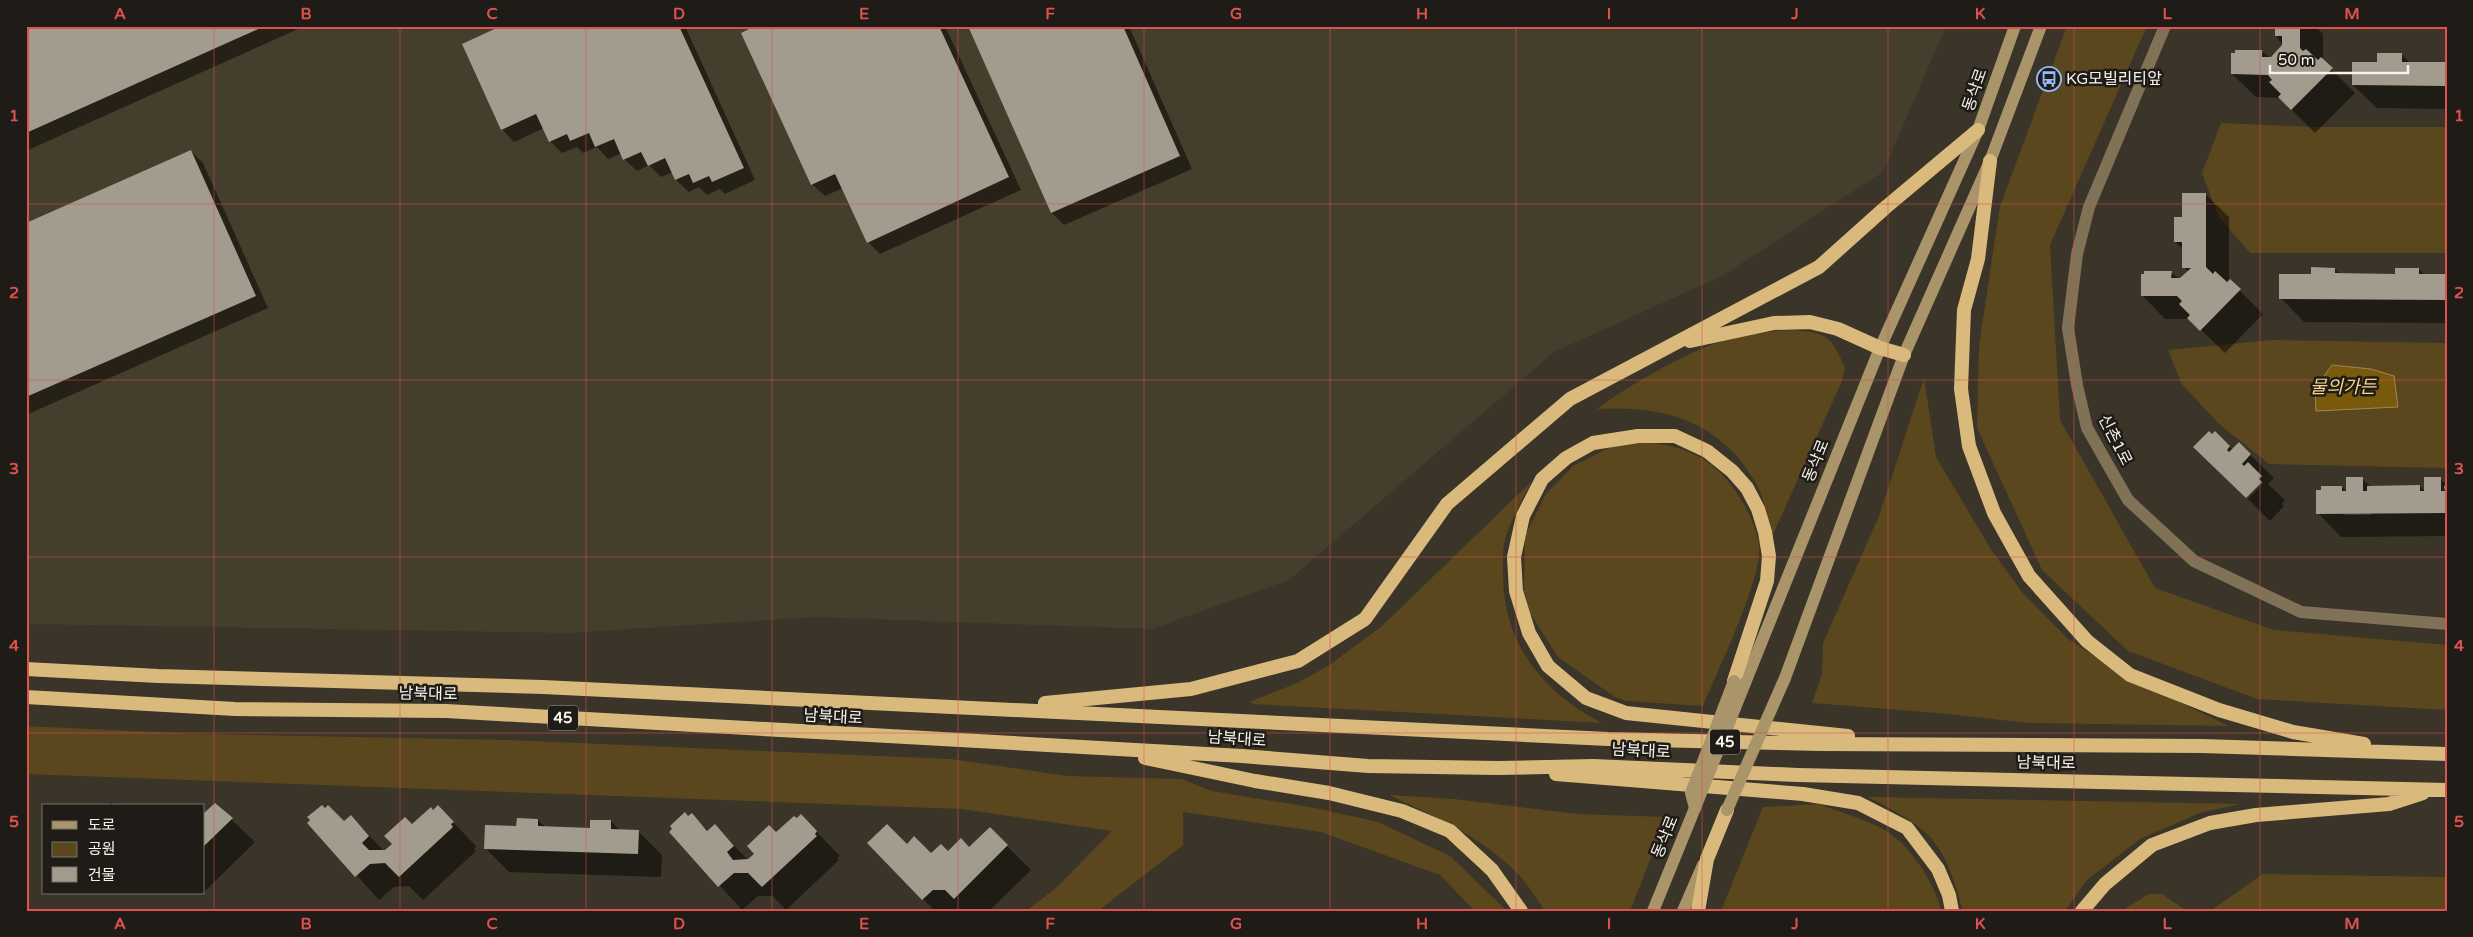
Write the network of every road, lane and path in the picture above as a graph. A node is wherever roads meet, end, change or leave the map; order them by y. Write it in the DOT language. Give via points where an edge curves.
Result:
graph roads {
  1 [pos="2014,26"];
  2 [pos="2041,26"];
  3 [pos="2165,26"];
  4 [pos="1978,130"];
  5 [pos="1990,161"];
  6 [pos="1667,347"];
  7 [pos="1880,348"];
  8 [pos="1904,355"];
  9 [pos="2447,624"];
  10 [pos="26,669"];
  11 [pos="1740,682"];
  12 [pos="26,698"];
  13 [pos="1004,708"];
  14 [pos="1909,743"];
  15 [pos="1100,749"];
  16 [pos="2417,753"];
  17 [pos="2447,754"];
  18 [pos="1498,768"];
  19 [pos="2440,789"];
  20 [pos="1727,810"];
  21 [pos="1521,911"];
  22 [pos="1652,911"];
  23 [pos="1683,911"];
  24 [pos="1698,911"];
  25 [pos="1952,911"];
  26 [pos="2082,911"];
  1 -- 4 [label="main road, 동삭로"];
  2 -- 5 [label="main road"];
  3 -- 9 [label="street, 신촌1로" via="2089,207 2077,254 2068,328 2087,428 2128,500 2194,561 2301,612"];
  4 -- 6 [label="highway" via="1819,267"];
  4 -- 7 [label="main road, 동삭로"];
  5 -- 8 [label="main road"];
  5 -- 16 [label="highway" via="1978,259 1964,310 1961,389 1969,446 1994,513 2030,576 2087,641 2130,675 2219,710 2293,732"];
  6 -- 7 [label="highway" via="1774,323 1810,322 1838,329"];
  6 -- 13 [label="highway" via="1570,399 1447,504 1365,619 1298,661 1191,689"];
  7 -- 8 [label="highway"];
  7 -- 11 [label="main road, 동삭로"];
  8 -- 20 [label="main road, bridge" via="1785,678"];
  10 -- 13 [label="highway, 남북대로 / 45" via="553,687"];
  11 -- 14 [label="highway" via="1767,582 1769,556 1758,509 1747,488 1707,450 1676,436 1638,436 1593,443 1566,458 1542,479 1523,516 1514,557 1516,591 1529,633 1548,666 1586,698 1626,713"];
  11 -- 22 [label="main road, 동삭로, bridge" via="1695,808"];
  12 -- 15 [label="highway, 남북대로 / 45" via="235,709 446,711"];
  13 -- 14 [label="highway, 남북대로 / 45" via="1608,739"];
  14 -- 16 [label="highway, 남북대로 / 45" via="2202,746"];
  15 -- 18 [label="highway, 남북대로 / 45" via="1368,766"];
  15 -- 21 [label="highway" via="1330,793 1402,811 1450,830 1492,870"];
  16 -- 17 [label="highway, 남북대로 / 45"];
  18 -- 19 [label="highway, 남북대로 / 45" via="1593,766 1798,775"];
  18 -- 25 [label="highway" via="1803,794 1858,804 1907,828 1938,869"];
  19 -- 26 [label="highway" via="2389,804 2256,815 2210,823 2152,844 2105,884"];
  20 -- 23 [label="main road"];
  20 -- 24 [label="highway" via="1707,859"];
}
